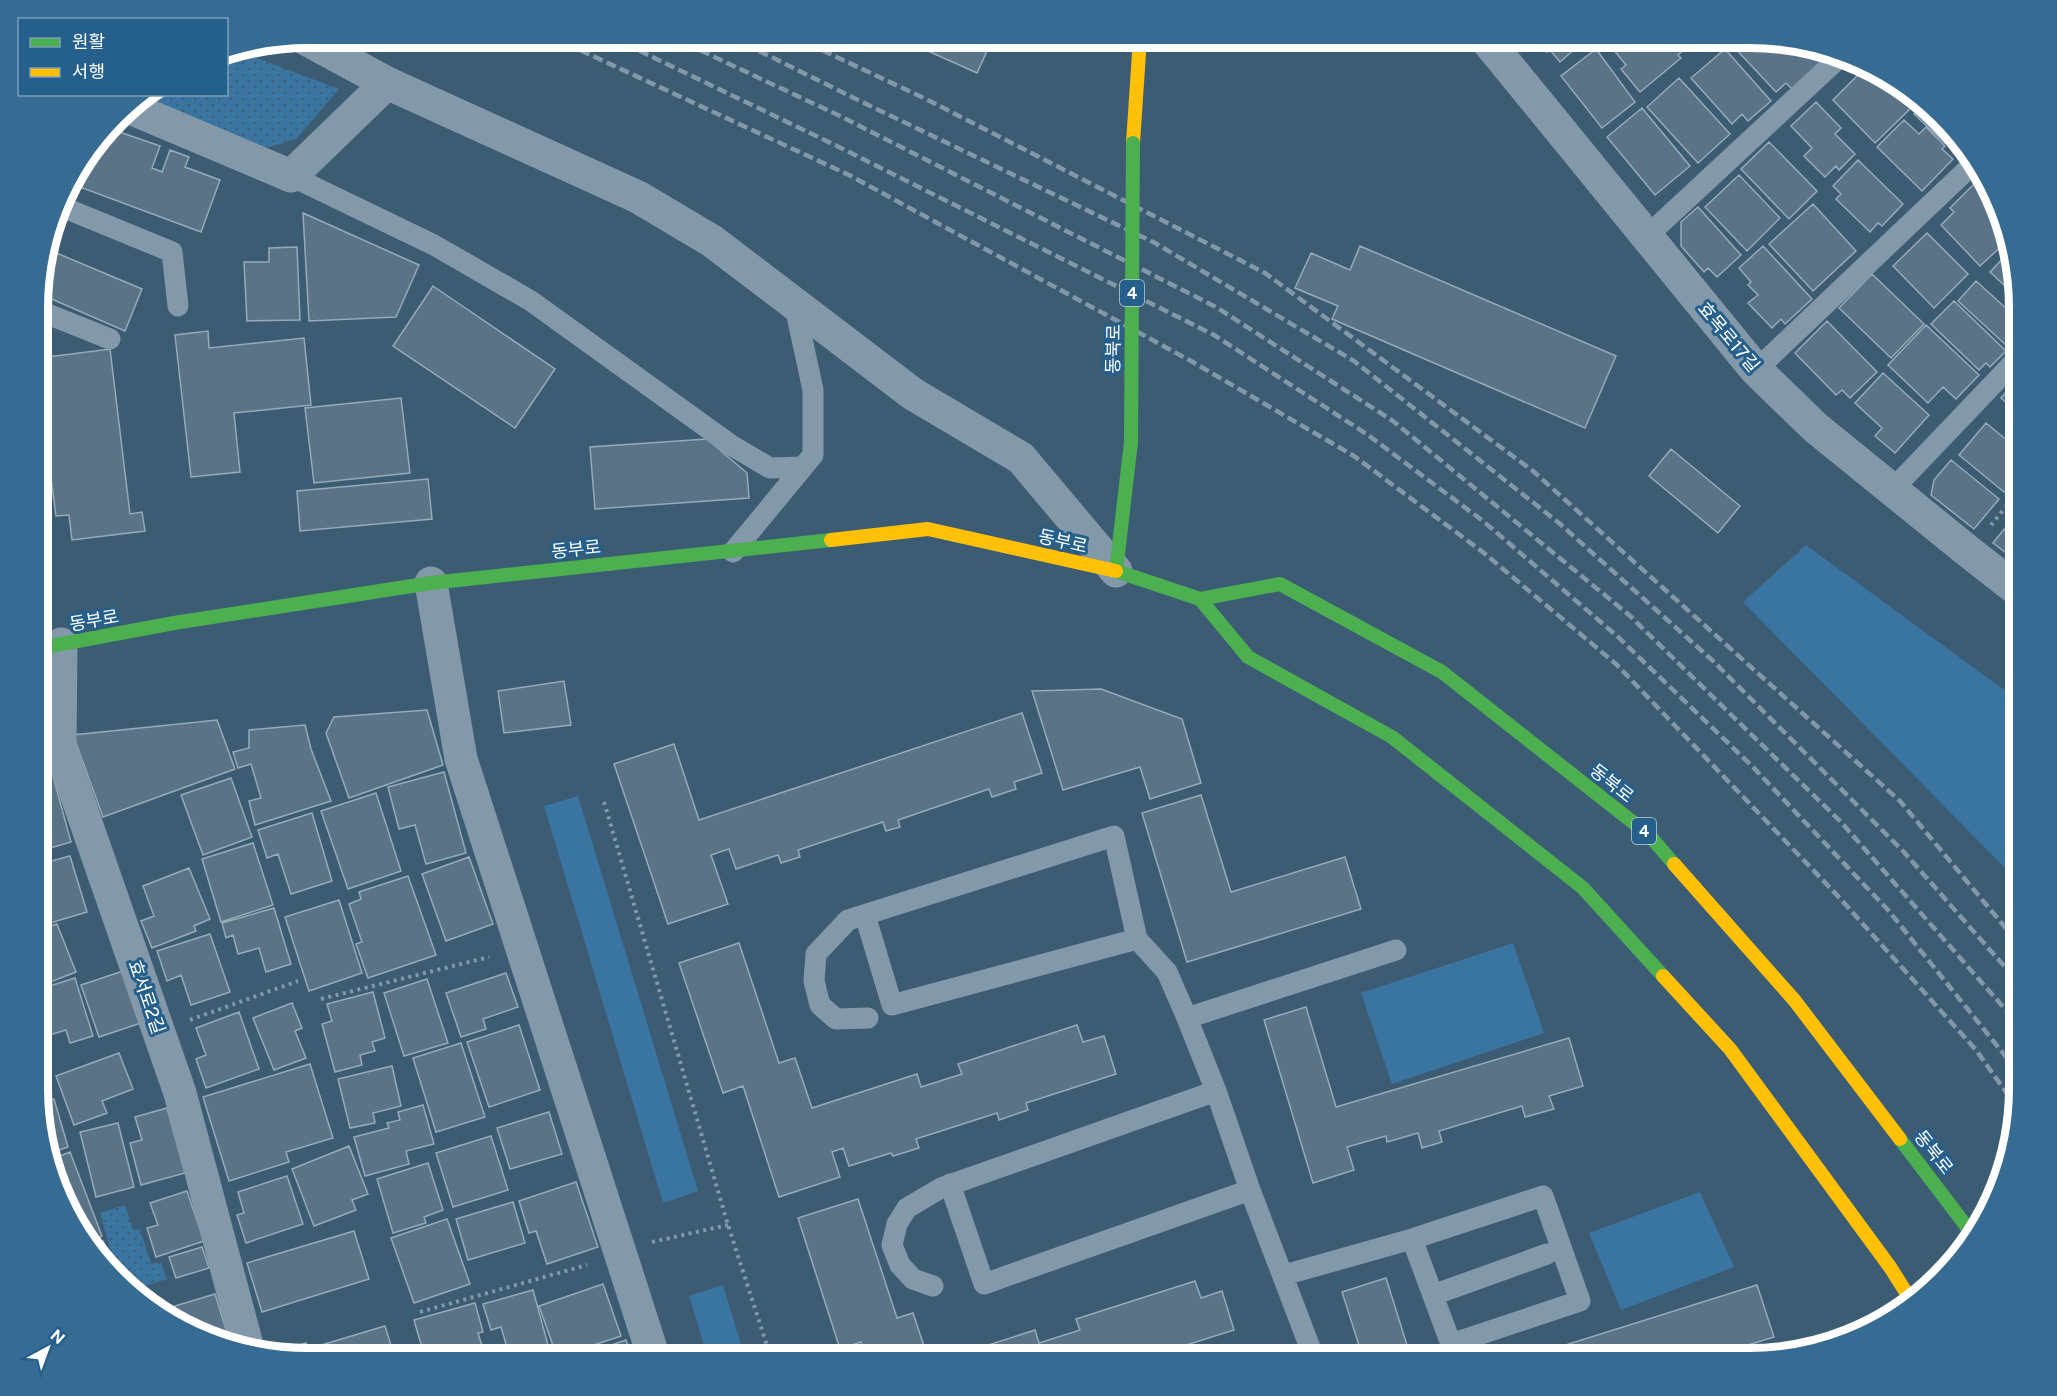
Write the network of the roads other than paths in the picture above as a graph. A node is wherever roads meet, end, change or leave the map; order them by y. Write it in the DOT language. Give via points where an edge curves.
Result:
graph roads {
  1 [pos="322,48"];
  2 [pos="1127,48"];
  3 [pos="1139,48"];
  4 [pos="1151,48"];
  5 [pos="1493,48"];
  6 [pos="1834,62"];
  7 [pos="387,83"];
  8 [pos="139,112"];
  9 [pos="1133,143"];
  10 [pos="1968,169"];
  11 [pos="291,176"];
  12 [pos="68,209"];
  13 [pos="1646,237"];
  14 [pos="794,302"];
  15 [pos="178,306"];
  16 [pos="48,314"];
  17 [pos="110,339"];
  18 [pos="2009,367"];
  19 [pos="1756,370"];
  20 [pos="803,467"];
  21 [pos="1892,490"];
  22 [pos="733,552"];
  23 [pos="1116,571"];
  24 [pos="431,583"];
  25 [pos="2009,583"];
  26 [pos="1200,599"];
  27 [pos="50,646"];
  28 [pos="865,915"];
  29 [pos="1137,939"];
  30 [pos="1396,950"];
  31 [pos="868,1018"];
  32 [pos="1187,1018"];
  33 [pos="1216,1091"];
  34 [pos="951,1184"];
  35 [pos="1250,1190"];
  36 [pos="1968,1227"];
  37 [pos="1412,1239"];
  38 [pos="1547,1254"];
  39 [pos="1284,1275"];
  40 [pos="933,1286"];
  41 [pos="1908,1294"];
  42 [pos="1433,1295"];
  43 [pos="246,1340"];
  44 [pos="651,1348"];
  45 [pos="1310,1348"];
  1 -- 7 [label="street"];
  2 -- 9 [label="main road"];
  3 -- 9 [label="main road, 동북로 / 4"];
  4 -- 9 [label="main road"];
  5 -- 13 [label="street, 효목로17길"];
  6 -- 13 [label="lane"];
  7 -- 11 [label="street"];
  7 -- 14 [label="street" via="638,197 712,241"];
  8 -- 11 [label="street"];
  9 -- 23 [label="main road, 동북로 / 4, bridge" via="1131,442"];
  10 -- 19 [label="lane"];
  11 -- 20 [label="lane" via="434,245 531,301 731,445 770,468"];
  12 -- 15 [label="lane" via="172,252"];
  13 -- 19 [label="street, 효목로17길"];
  14 -- 20 [label="lane" via="813,390 813,455"];
  14 -- 23 [label="street" via="913,394 1021,458"];
  16 -- 17 [label="lane"];
  18 -- 21 [label="lane"];
  19 -- 21 [label="street, 효목로17길" via="1816,428"];
  20 -- 22 [label="lane"];
  21 -- 25 [label="street, 효목로17길"];
  22 -- 23 [label="main road, 동부로" via="928,529"];
  22 -- 24 [label="main road, 동부로"];
  23 -- 26 [label="main road, 동북로 / 4"];
  24 -- 27 [label="main road, 동부로"];
  24 -- 44 [label="street" via="461,759"];
  26 -- 36 [label="main road, 동북로 / 4" via="1280,584 1442,672 1649,835 1795,1001"];
  26 -- 41 [label="main road" via="1248,657 1392,737 1583,888 1730,1049"];
  27 -- 43 [label="street, 효서로2길" via="60,748 180,1093"];
  28 -- 29 [label="lane" via="892,1005"];
  28 -- 29 [label="lane" via="1114,836"];
  28 -- 31 [label="lane" via="848,920 816,954 814,981 820,1005 836,1019"];
  29 -- 32 [label="lane" via="1167,972"];
  30 -- 32 [label="lane"];
  32 -- 33 [label="lane"];
  33 -- 34 [label="lane"];
  33 -- 35 [label="lane"];
  34 -- 35 [label="lane" via="984,1284"];
  34 -- 40 [label="lane" via="907,1208 897,1224 892,1245 900,1265 913,1279"];
  35 -- 39 [label="lane"];
  37 -- 39 [label="lane"];
  37 -- 42 [label="lane"];
  37 -- 42 [label="lane" via="1543,1196 1580,1301 1451,1344"];
  38 -- 42 [label="lane"];
  39 -- 45 [label="lane"];
}
